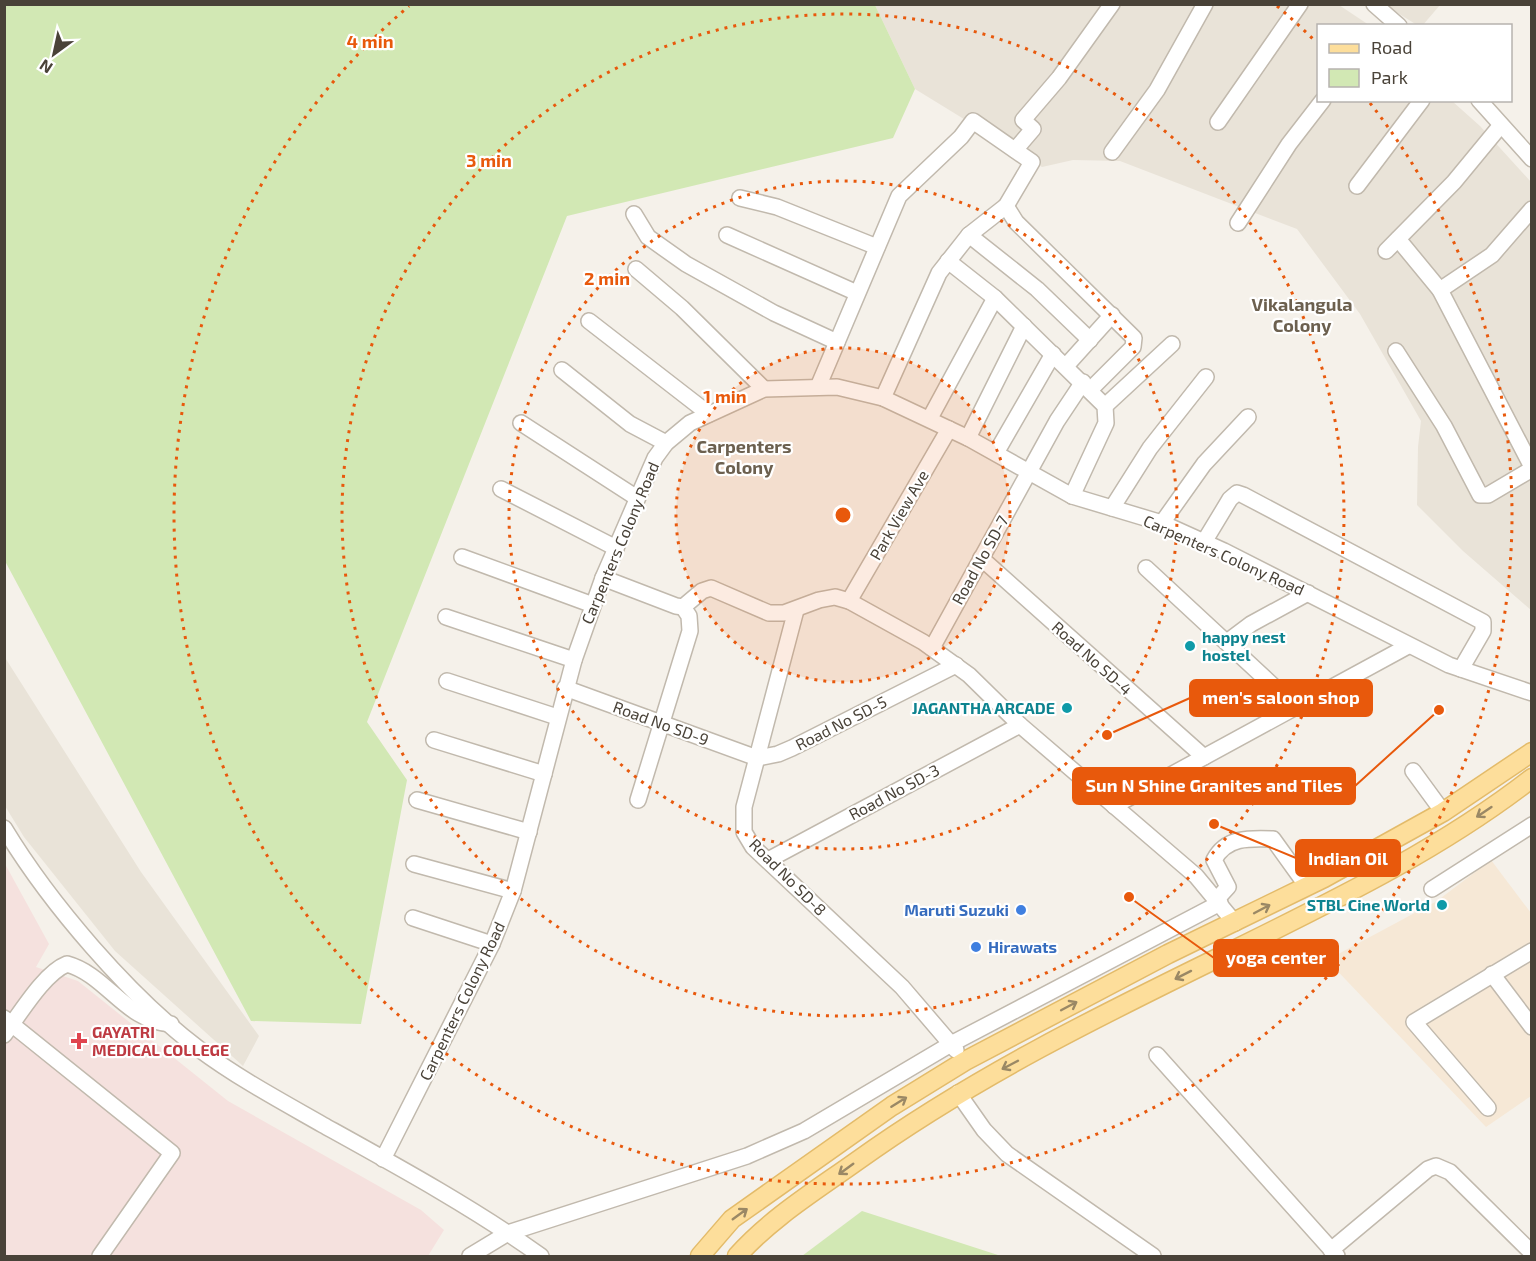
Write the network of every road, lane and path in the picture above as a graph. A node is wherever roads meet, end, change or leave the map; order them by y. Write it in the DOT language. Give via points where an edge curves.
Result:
graph roads {
  1 [pos="1112,4"];
  2 [pos="1205,4"];
  3 [pos="1300,4"];
  4 [pos="1374,4"];
  5 [pos="1389,22"];
  6 [pos="1322,102"];
  7 [pos="1420,102"];
  8 [pos="1481,102"];
  9 [pos="1218,122"];
  10 [pos="1501,125"];
  11 [pos="1015,150"];
  12 [pos="1112,152"];
  13 [pos="1532,159"];
  14 [pos="1357,186"];
  15 [pos="740,198"];
  16 [pos="1006,206"];
  17 [pos="1532,209"];
  18 [pos="634,214"];
  19 [pos="1238,222"];
  20 [pos="726,234"];
  21 [pos="969,235"];
  22 [pos="1398,239"];
  23 [pos="877,248"];
  24 [pos="1386,250"];
  25 [pos="948,261"];
  26 [pos="636,268"];
  27 [pos="1440,290"];
  28 [pos="858,293"];
  29 [pos="995,298"];
  30 [pos="1112,315"];
  31 [pos="589,321"];
  32 [pos="1024,326"];
  33 [pos="1090,340"];
  34 [pos="837,342"];
  35 [pos="1172,344"];
  36 [pos="1396,351"];
  37 [pos="1053,354"];
  38 [pos="1066,366"];
  39 [pos="562,370"];
  40 [pos="1206,377"];
  41 [pos="1087,386"];
  42 [pos="818,387"];
  43 [pos="764,389"];
  44 [pos="883,398"];
  45 [pos="1105,406"];
  46 [pos="709,414"];
  47 [pos="1248,417"];
  48 [pos="930,418"];
  49 [pos="520,423"];
  50 [pos="949,429"];
  51 [pos="968,438"];
  52 [pos="666,443"];
  53 [pos="996,453"];
  54 [pos="1532,468"];
  55 [pos="1028,472"];
  56 [pos="501,489"];
  57 [pos="1072,496"];
  58 [pos="636,498"];
  59 [pos="1112,508"];
  60 [pos="1162,523"];
  61 [pos="1204,542"];
  62 [pos="616,548"];
  63 [pos="462,557"];
  64 [pos="981,558"];
  65 [pos="1146,567"];
  66 [pos="603,578"];
  67 [pos="1308,593"];
  68 [pos="849,601"];
  69 [pos="593,605"];
  70 [pos="683,607"];
  71 [pos="796,610"];
  72 [pos="446,617"];
  73 [pos="1227,642"];
  74 [pos="1408,646"];
  75 [pos="932,648"];
  76 [pos="574,660"];
  77 [pos="956,665"];
  78 [pos="1461,669"];
  79 [pos="447,681"];
  80 [pos="565,688"];
  81 [pos="1532,693"];
  82 [pos="1296,707"];
  83 [pos="557,717"];
  84 [pos="661,723"];
  85 [pos="1020,725"];
  86 [pos="434,740"];
  87 [pos="1532,752"];
  88 [pos="1204,757"];
  89 [pos="757,758"];
  90 [pos="1413,771"];
  91 [pos="544,774"];
  92 [pos="1532,778"];
  93 [pos="417,800"];
  94 [pos="638,800"];
  95 [pos="1114,806"];
  96 [pos="1443,812"];
  97 [pos="1532,825"];
  98 [pos="4,828"];
  99 [pos="529,832"];
  100 [pos="768,860"];
  101 [pos="414,864"];
  102 [pos="1306,885"];
  103 [pos="1432,889"];
  104 [pos="513,891"];
  105 [pos="1219,901"];
  106 [pos="413,918"];
  107 [pos="1234,923"];
  108 [pos="492,944"];
  109 [pos="1532,951"];
  110 [pos="1492,974"];
  111 [pos="171,1024"];
  112 [pos="7,1026"];
  113 [pos="1532,1027"];
  114 [pos="951,1044"];
  115 [pos="1157,1055"];
  116 [pos="965,1061"];
  117 [pos="958,1093"];
  118 [pos="1488,1108"];
  119 [pos="383,1159"];
  120 [pos="508,1233"];
  121 [pos="1334,1253"];
  122 [pos="1532,1253"];
  123 [pos="100,1257"];
  124 [pos="470,1257"];
  125 [pos="541,1257"];
  126 [pos="700,1257"];
  127 [pos="737,1257"];
  128 [pos="1153,1257"];
  1 -- 11 [label="street" via="1023,120 1033,129"];
  2 -- 12 [label="street" via="1157,90"];
  3 -- 9 [label="street"];
  4 -- 5 [label="street"];
  6 -- 19 [label="street"];
  7 -- 14 [label="street"];
  8 -- 10 [label="street"];
  10 -- 13 [label="street"];
  10 -- 22 [label="street" via="1454,182"];
  11 -- 16 [label="street" via="1032,162"];
  11 -- 23 [label="street" via="973,121 902,191"];
  15 -- 23 [label="street" via="777,207"];
  16 -- 21 [label="street"];
  16 -- 30 [label="street" via="1016,222"];
  17 -- 27 [label="street" via="1492,255"];
  18 -- 34 [label="street" via="648,237 686,264 774,313"];
  20 -- 28 [label="street"];
  21 -- 25 [label="street"];
  21 -- 33 [label="street" via="1036,289"];
  22 -- 24 [label="street"];
  22 -- 27 [label="street"];
  23 -- 28 [label="street"];
  25 -- 29 [label="street"];
  25 -- 44 [label="street"];
  26 -- 43 [label="street"];
  27 -- 54 [label="street"];
  28 -- 34 [label="street"];
  29 -- 32 [label="street"];
  29 -- 48 [label="street"];
  30 -- 33 [label="street"];
  30 -- 41 [label="street, Road No SD-7" via="1135,342"];
  31 -- 46 [label="street"];
  32 -- 37 [label="street"];
  32 -- 51 [label="street"];
  33 -- 38 [label="street"];
  34 -- 42 [label="street"];
  35 -- 45 [label="street"];
  36 -- 54 [label="street" via="1439,418 1480,495 1488,495"];
  37 -- 38 [label="street"];
  37 -- 53 [label="street"];
  38 -- 41 [label="street"];
  39 -- 52 [label="street" via="630,424"];
  40 -- 59 [label="street" via="1150,448"];
  41 -- 45 [label="street"];
  41 -- 55 [label="street, Road No SD-7" via="1057,421"];
  42 -- 43 [label="street, Carpenters Colony Road"];
  42 -- 44 [label="street, Carpenters Colony Road" via="837,387"];
  43 -- 46 [label="street, Carpenters Colony Road"];
  44 -- 48 [label="street, Carpenters Colony Road"];
  45 -- 57 [label="street" via="1106,423"];
  46 -- 52 [label="street, Carpenters Colony Road" via="690,423"];
  47 -- 60 [label="street" via="1204,464"];
  48 -- 50 [label="street, Carpenters Colony Road"];
  49 -- 58 [label="street"];
  50 -- 51 [label="street, Carpenters Colony Road"];
  50 -- 68 [label="street, Park View Ave"];
  51 -- 53 [label="street, Carpenters Colony Road"];
  52 -- 58 [label="street, Carpenters Colony Road"];
  53 -- 55 [label="street, Carpenters Colony Road"];
  55 -- 57 [label="street, Carpenters Colony Road"];
  55 -- 64 [label="street, Road No SD-7"];
  56 -- 62 [label="street"];
  57 -- 59 [label="street, Carpenters Colony Road"];
  58 -- 62 [label="street, Carpenters Colony Road"];
  59 -- 60 [label="street, Carpenters Colony Road"];
  60 -- 61 [label="street, Carpenters Colony Road"];
  61 -- 67 [label="street, Carpenters Colony Road"];
  61 -- 78 [label="street" via="1230,499 1243,495 1483,622 1483,631"];
  62 -- 66 [label="street, Carpenters Colony Road"];
  63 -- 69 [label="street"];
  64 -- 75 [label="street, Road No SD-7"];
  64 -- 88 [label="street, Road No SD-4"];
  65 -- 73 [label="street"];
  66 -- 69 [label="street, Carpenters Colony Road"];
  66 -- 70 [label="street"];
  67 -- 73 [label="street"];
  67 -- 74 [label="street, Carpenters Colony Road"];
  68 -- 71 [label="street" via="835,597"];
  68 -- 75 [label="street"];
  69 -- 76 [label="street, Carpenters Colony Road"];
  70 -- 71 [label="street" via="711,588 769,613"];
  70 -- 84 [label="street" via="689,616 690,631"];
  71 -- 89 [label="street, Road No SD-8"];
  72 -- 76 [label="street"];
  73 -- 82 [label="street"];
  74 -- 78 [label="street, Carpenters Colony Road"];
  74 -- 82 [label="street"];
  75 -- 77 [label="street"];
  76 -- 80 [label="street, Carpenters Colony Road"];
  77 -- 85 [label="street"];
  77 -- 89 [label="street, Road No SD-5" via="792,748"];
  78 -- 81 [label="street, Carpenters Colony Road"];
  79 -- 83 [label="street"];
  80 -- 83 [label="street, Carpenters Colony Road"];
  80 -- 84 [label="street, Road No SD-9"];
  82 -- 88 [label="street"];
  83 -- 91 [label="street, Carpenters Colony Road"];
  84 -- 89 [label="street, Road No SD-9"];
  84 -- 94 [label="street"];
  85 -- 95 [label="street"];
  85 -- 100 [label="street, Road No SD-3"];
  86 -- 91 [label="street"];
  87 -- 96 [label="main road"];
  88 -- 95 [label="street"];
  89 -- 100 [label="street, Road No SD-8" via="743,820 749,841"];
  90 -- 96 [label="street"];
  91 -- 99 [label="street, Carpenters Colony Road"];
  92 -- 117 [label="main road, one-way" via="1457,830 1335,900"];
  93 -- 99 [label="street"];
  95 -- 105 [label="street" via="1196,876"];
  96 -- 102 [label="main road"];
  97 -- 103 [label="street"];
  98 -- 111 [label="street" via="50,895 120,976"];
  99 -- 104 [label="street, Carpenters Colony Road"];
  100 -- 114 [label="street, Road No SD-8" via="902,987"];
  101 -- 104 [label="street"];
  102 -- 105 [label="street" via="1273,839 1248,837 1233,842 1214,861 1228,887"];
  107 -- 102 [label="main road, one-way"];
  104 -- 108 [label="street, Carpenters Colony Road"];
  105 -- 107 [label="street"];
  105 -- 114 [label="street"];
  106 -- 108 [label="street"];
  116 -- 107 [label="main road, one-way"];
  108 -- 119 [label="street, Carpenters Colony Road"];
  109 -- 110 [label="street"];
  110 -- 113 [label="street"];
  110 -- 118 [label="street" via="1414,1022"];
  111 -- 112 [label="street" via="142,1018 85,972 68,964 49,977"];
  111 -- 119 [label="street" via="243,1079"];
  112 -- 123 [label="street" via="172,1153"];
  114 -- 116 [label="street, Road No SD-8"];
  114 -- 120 [label="street" via="804,1131 747,1156"];
  115 -- 121 [label="street"];
  126 -- 116 [label="main road, one-way" via="732,1219 892,1106"];
  117 -- 127 [label="main road, one-way" via="759,1232"];
  117 -- 128 [label="street" via="1007,1154"];
  119 -- 120 [label="street"];
  120 -- 124 [label="street"];
  120 -- 125 [label="street"];
  121 -- 122 [label="street" via="1428,1168 1436,1166 1450,1172"];
}
